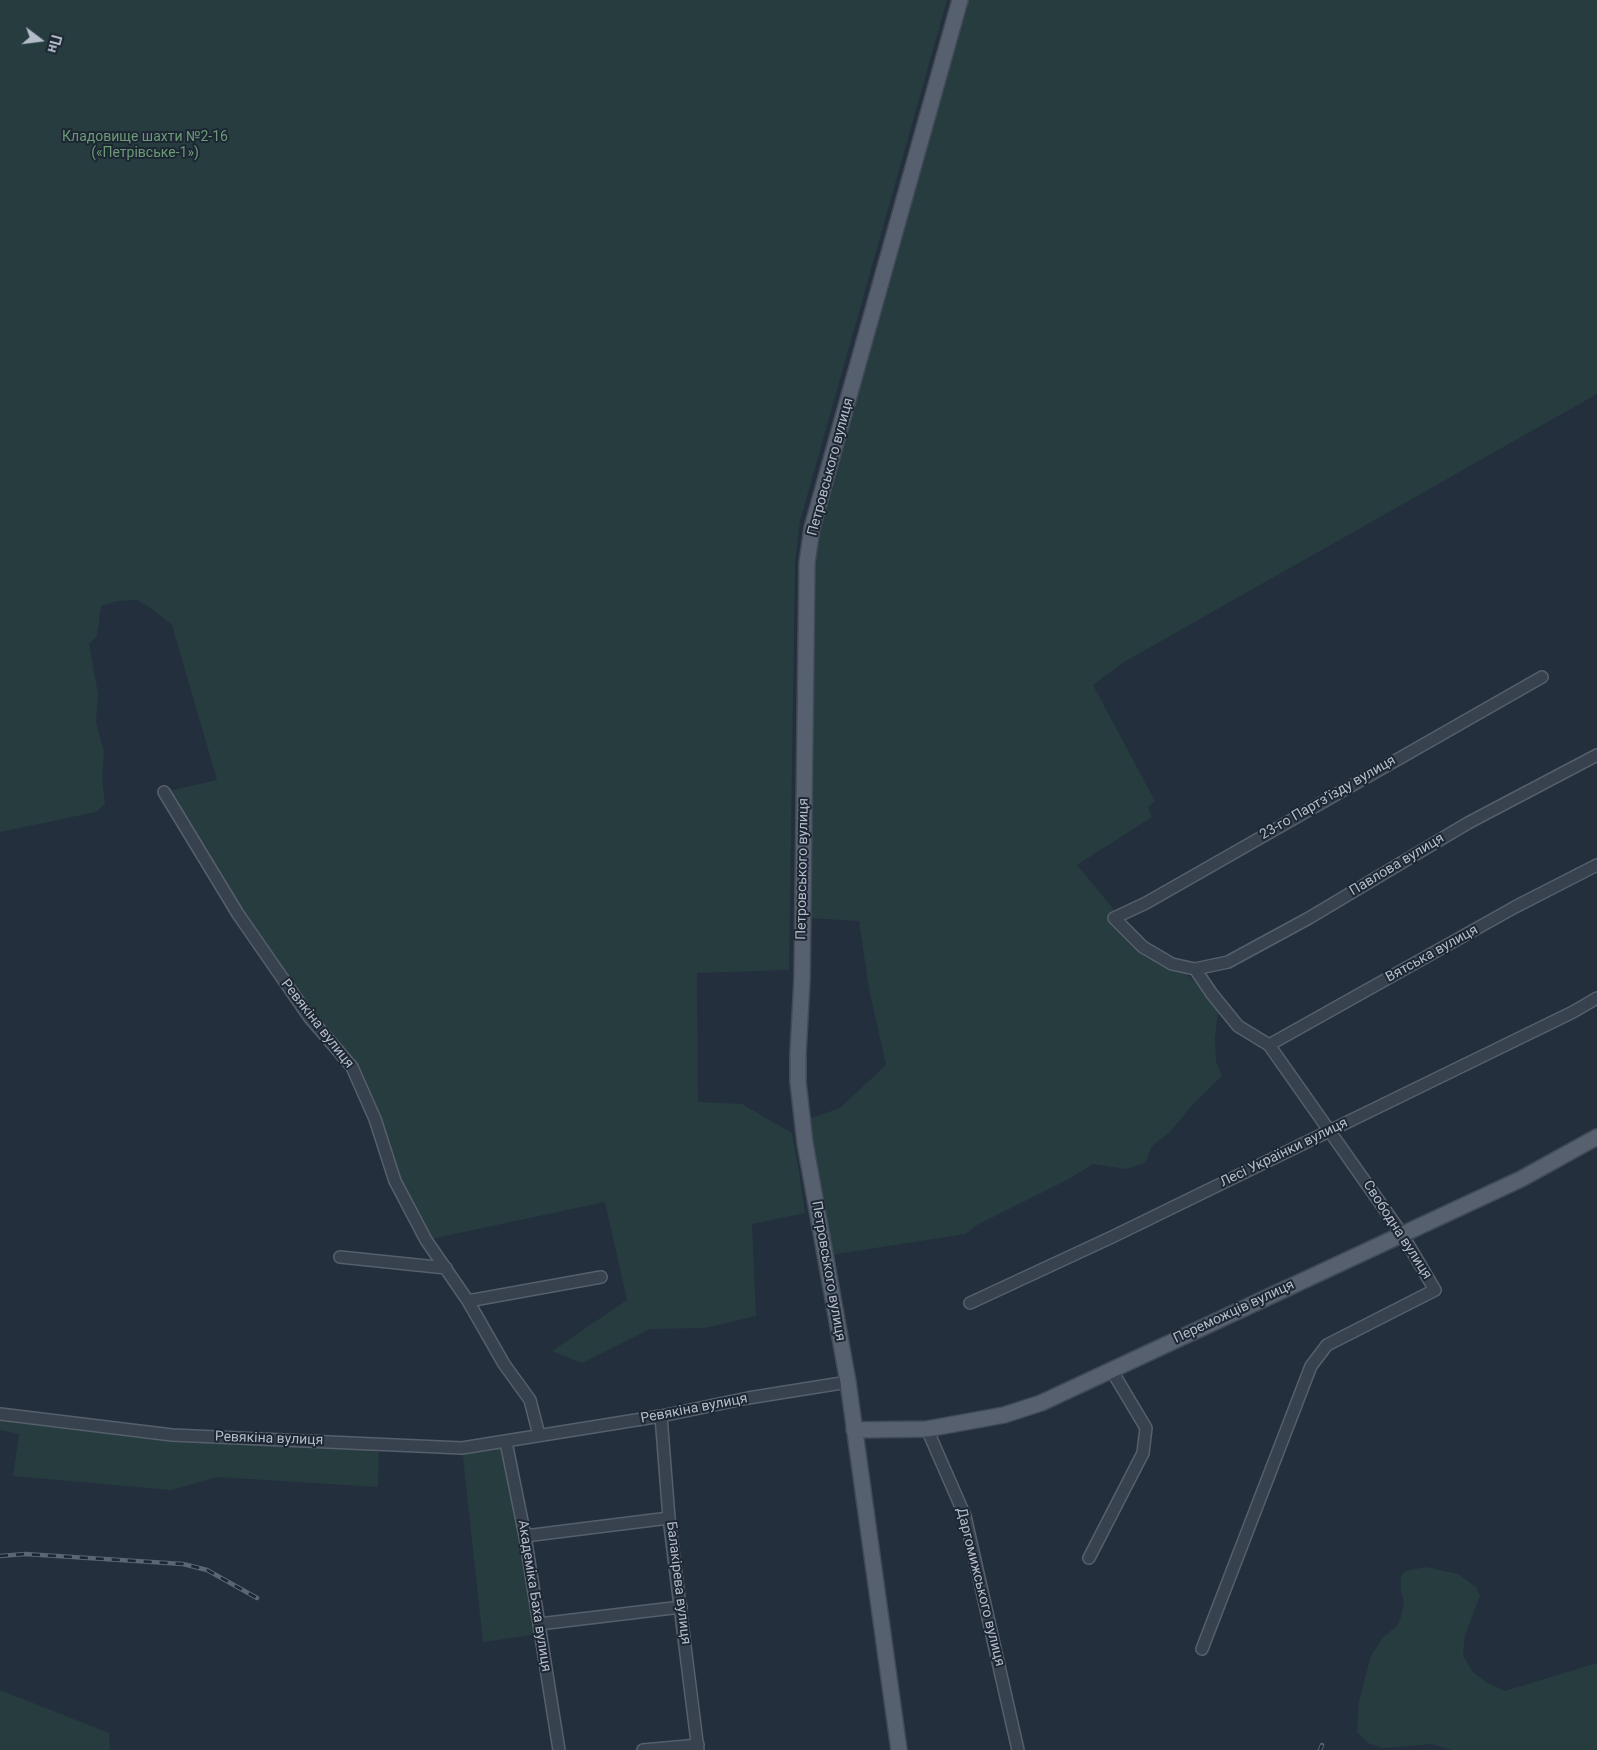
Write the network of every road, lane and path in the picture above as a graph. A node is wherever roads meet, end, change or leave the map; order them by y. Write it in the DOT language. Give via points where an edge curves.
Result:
graph roads {
  1 [pos="960,0"];
  2 [pos="1542,677"];
  3 [pos="1597,756"];
  4 [pos="164,792"];
  5 [pos="1597,865"];
  6 [pos="1195,969"];
  7 [pos="1597,998"];
  8 [pos="1269,1045"];
  9 [pos="1330,1131"];
  10 [pos="1597,1137"];
  11 [pos="1402,1234"];
  12 [pos="340,1257"];
  13 [pos="446,1268"];
  14 [pos="602,1277"];
  15 [pos="468,1301"];
  16 [pos="970,1303"];
  17 [pos="1112,1371"];
  18 [pos="848,1382"];
  19 [pos="0,1414"];
  20 [pos="661,1416"];
  21 [pos="927,1429"];
  22 [pos="854,1430"];
  23 [pos="539,1435"];
  24 [pos="506,1442"];
  25 [pos="669,1518"];
  26 [pos="525,1536"];
  27 [pos="1089,1558"];
  28 [pos="682,1607"];
  29 [pos="539,1624"];
  30 [pos="1202,1648"];
  31 [pos="698,1747"];
  32 [pos="559,1750"];
  33 [pos="643,1750"];
  34 [pos="899,1750"];
  35 [pos="1018,1750"];
  1 -- 18 [label="main road, Петровського вулиця" via="812,528 807,563 798,1082 804,1143"];
  2 -- 6 [label="street, 23-го Партз’їзду вулиця" via="1146,903 1114,918 1143,947 1172,964"];
  3 -- 6 [label="street, Павлова вулиця" via="1468,823 1309,918 1228,962"];
  4 -- 13 [label="street, Ревякіна вулиця" via="243,922 310,1018 352,1067 375,1119 395,1181 426,1240"];
  5 -- 8 [label="street, Вятська вулиця"];
  6 -- 8 [label="street, Свободна вулиця" via="1238,1026"];
  7 -- 9 [label="street, Лесі Українки вулиця"];
  8 -- 9 [label="street, Свободна вулиця"];
  9 -- 11 [label="street, Свободна вулиця"];
  9 -- 16 [label="street, Лесі Українки вулиця"];
  10 -- 11 [label="main road, Переможців вулиця" via="1521,1179"];
  11 -- 17 [label="main road, Переможців вулиця"];
  11 -- 30 [label="street, Свободна вулиця" via="1435,1290 1327,1345 1311,1366"];
  12 -- 13 [label="street"];
  13 -- 15 [label="street, Ревякіна вулиця"];
  14 -- 15 [label="street"];
  15 -- 23 [label="street, Ревякіна вулиця" via="504,1364 530,1400"];
  17 -- 21 [label="main road, Переможців вулиця" via="1041,1403 1004,1415"];
  17 -- 27 [label="street" via="1146,1428 1144,1445 1143,1453"];
  18 -- 20 [label="street, Ревякіна вулиця"];
  18 -- 22 [label="main road, Петровського вулиця"];
  19 -- 24 [label="street, Ревякіна вулиця" via="172,1435 462,1448"];
  20 -- 23 [label="street, Ревякіна вулиця"];
  20 -- 25 [label="street, Балакірева вулиця"];
  21 -- 22 [label="main road, Переможців вулиця"];
  21 -- 35 [label="street, Даргомижського вулиця" via="965,1516"];
  22 -- 34 [label="main road, Петровського вулиця"];
  23 -- 24 [label="street, Ревякіна вулиця"];
  24 -- 26 [label="street, Академіка Баха вулиця"];
  25 -- 26 [label="street"];
  25 -- 28 [label="street, Балакірева вулиця"];
  26 -- 29 [label="street, Академіка Баха вулиця"];
  28 -- 29 [label="street"];
  28 -- 31 [label="street, Балакірева вулиця"];
  29 -- 32 [label="street, Академіка Баха вулиця"];
  31 -- 33 [label="street"];
}
